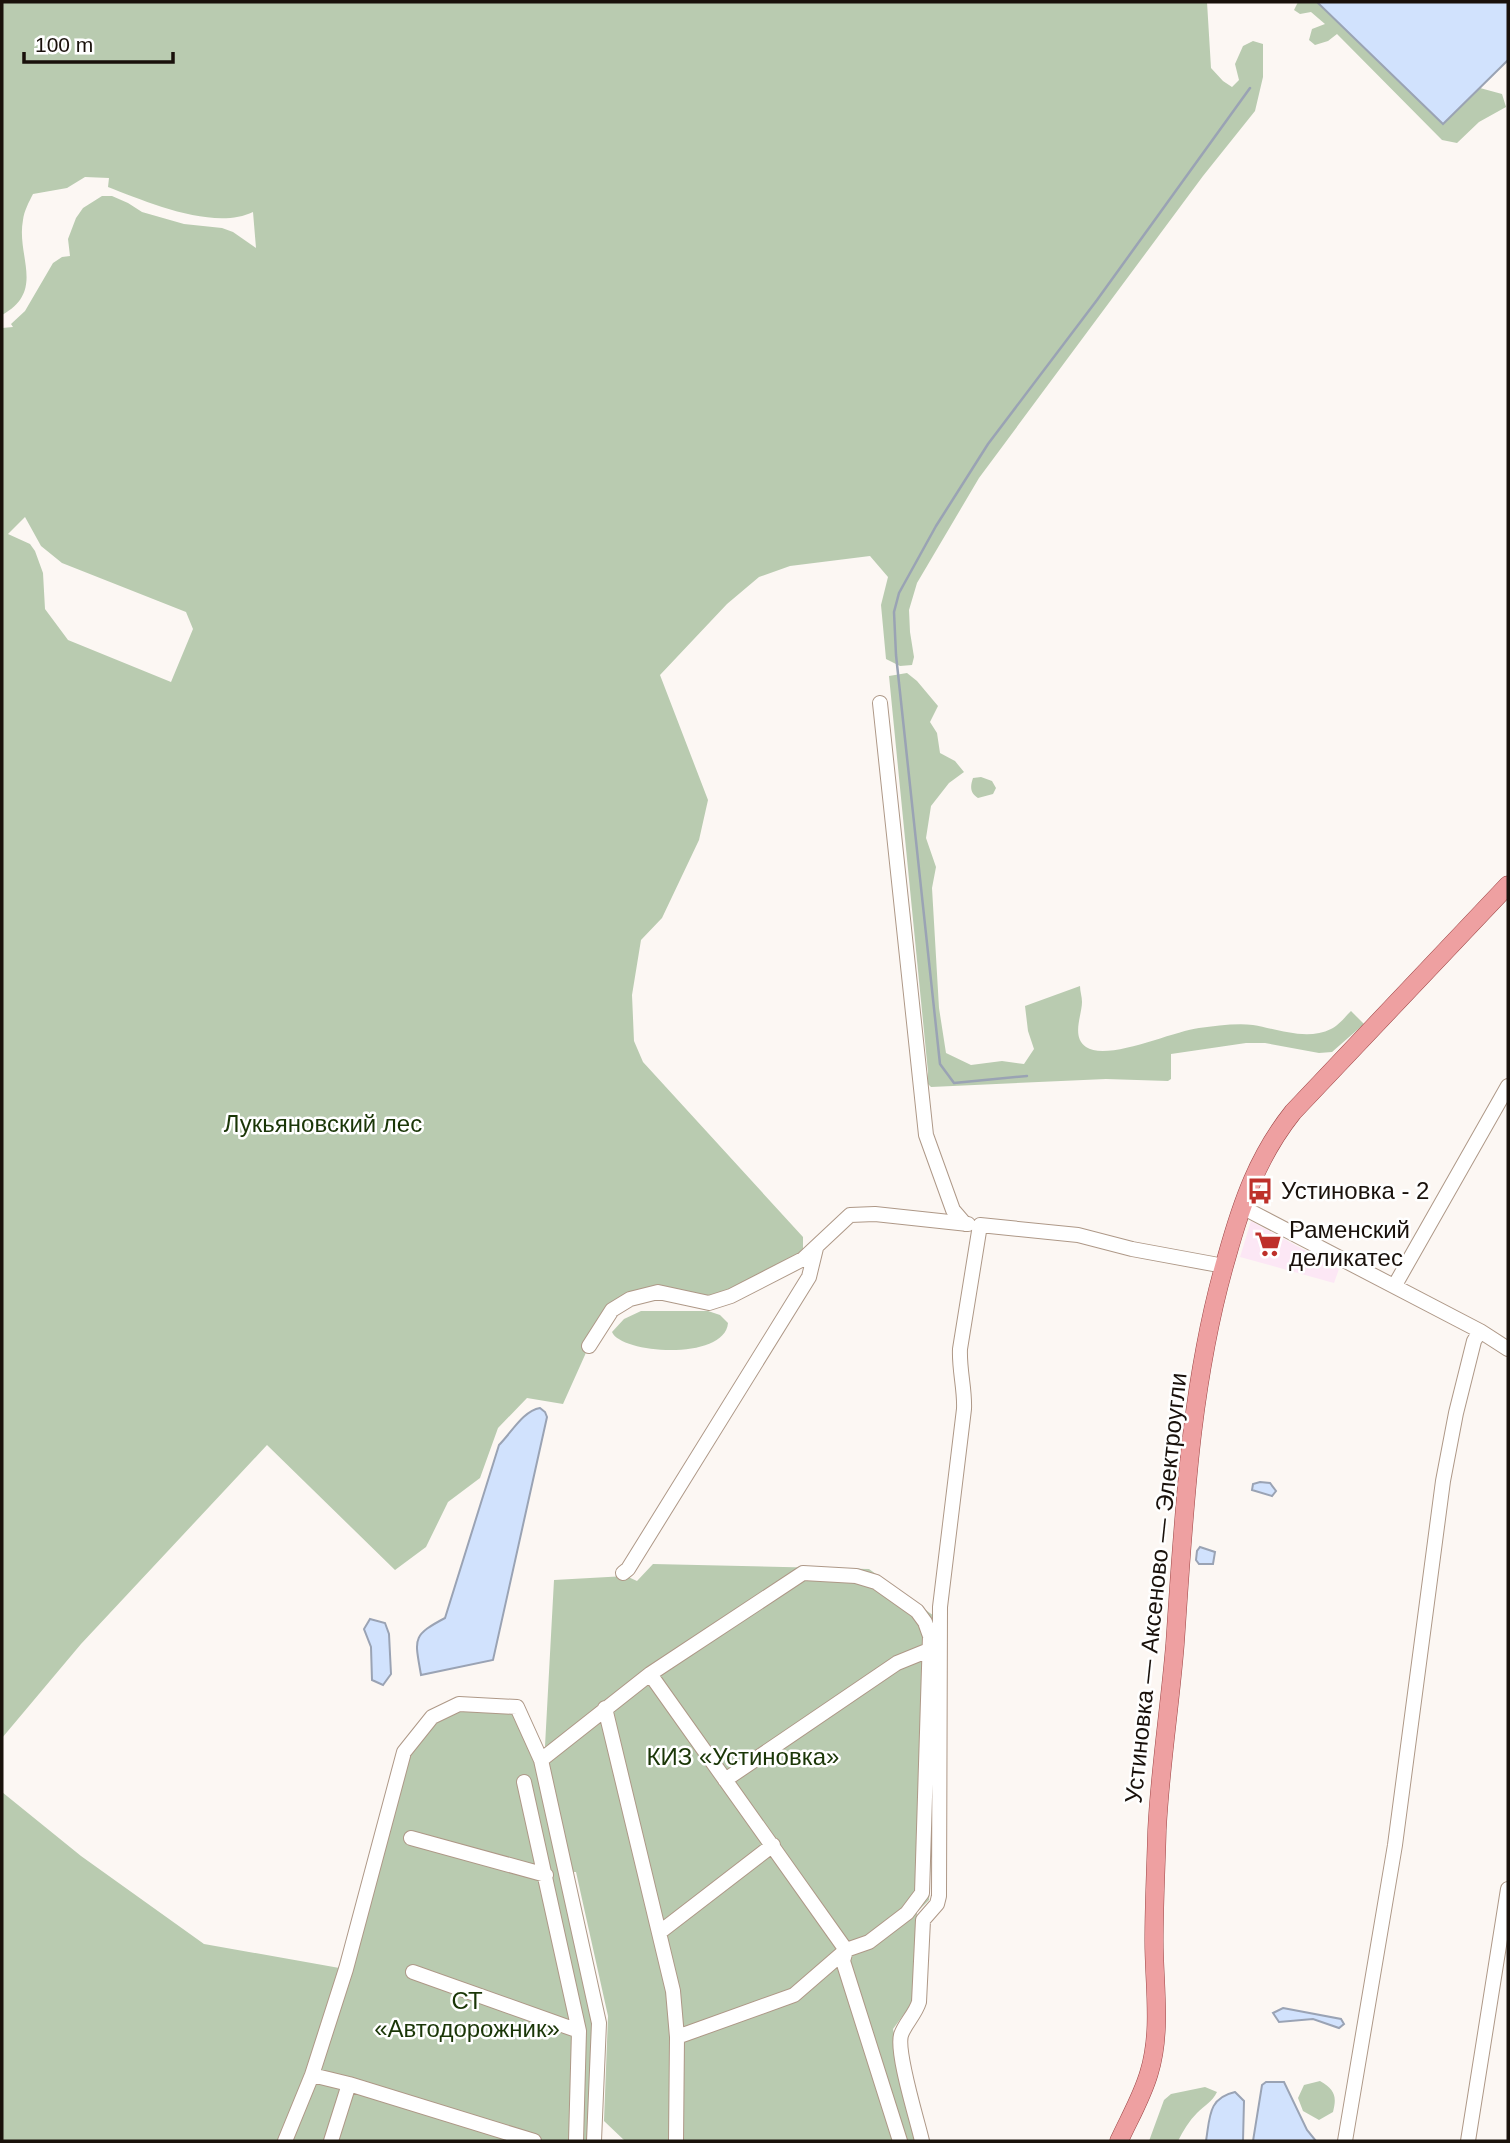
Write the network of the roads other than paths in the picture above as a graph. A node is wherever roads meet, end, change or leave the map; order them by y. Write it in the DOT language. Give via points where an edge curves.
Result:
graph roads {
  1 [pos="880,703"];
  2 [pos="1508,885"];
  3 [pos="1508,1086"];
  4 [pos="1242,1207"];
  5 [pos="973,1224"];
  6 [pos="816,1247"];
  7 [pos="1224,1266"];
  8 [pos="1395,1285"];
  9 [pos="1480,1331"];
  10 [pos="589,1346"];
  11 [pos="1508,1349"];
  12 [pos="623,1573"];
  13 [pos="929,1650"];
  14 [pos="650,1674"];
  15 [pos="605,1708"];
  16 [pos="541,1759"];
  17 [pos="725,1780"];
  18 [pos="524,1782"];
  19 [pos="411,1838"];
  20 [pos="773,1846"];
  21 [pos="546,1875"];
  22 [pos="1508,1889"];
  23 [pos="660,1933"];
  24 [pos="846,1950"];
  25 [pos="413,1972"];
  26 [pos="579,2031"];
  27 [pos="677,2037"];
  28 [pos="312,2075"];
  29 [pos="349,2084"];
  30 [pos="285,2141"];
  31 [pos="331,2141"];
  32 [pos="534,2141"];
  33 [pos="576,2141"];
  34 [pos="594,2141"];
  35 [pos="676,2141"];
  36 [pos="900,2141"];
  37 [pos="922,2141"];
  38 [pos="1119,2141"];
  39 [pos="1346,2141"];
  40 [pos="1468,2141"];
  1 -- 5 [label="street" via="926,1135 953,1210"];
  2 -- 4 [label="main road, Устиновка — Аксеново — Электроугли" via="1293,1112 1256,1170"];
  3 -- 8 [label="street"];
  4 -- 7 [label="main road, Устиновка — Аксеново — Электроугли"];
  4 -- 8 [label="street"];
  5 -- 6 [label="street" via="850,1215"];
  5 -- 7 [label="street" via="1078,1235"];
  5 -- 37 [label="street" via="960,1349 964,1409 940,1606 939,1896 923,1920 919,2002 899,2045"];
  6 -- 10 [label="street" via="803,1259 709,1303 657,1292 630,1299 612,1310"];
  6 -- 12 [label="street" via="809,1277"];
  7 -- 38 [label="main road, Устиновка — Аксеново — Электроугли" via="1204,1354 1186,1480 1157,1827 1156,2039 1150,2072"];
  8 -- 9 [label="street"];
  9 -- 11 [label="street"];
  9 -- 39 [label="street" via="1456,1413 1443,1481 1395,1845"];
  13 -- 14 [label="street" via="930,1636 917,1611 876,1582 856,1576 803,1573"];
  13 -- 17 [label="street" via="897,1662"];
  13 -- 24 [label="street" via="922,1893 908,1913 869,1942"];
  14 -- 15 [label="street"];
  14 -- 17 [label="street"];
  15 -- 16 [label="street"];
  15 -- 23 [label="street"];
  16 -- 28 [label="street" via="517,1707 459,1704 432,1717 404,1752 346,1969"];
  16 -- 34 [label="street" via="599,2023"];
  17 -- 20 [label="street"];
  18 -- 21 [label="street"];
  19 -- 21 [label="street"];
  20 -- 23 [label="street"];
  20 -- 24 [label="street"];
  21 -- 26 [label="street"];
  22 -- 40 [label="street"];
  23 -- 27 [label="street"];
  24 -- 27 [label="street" via="794,1996"];
  24 -- 36 [label="street" via="843,1961"];
  25 -- 26 [label="street"];
  26 -- 33 [label="street"];
  27 -- 35 [label="street"];
  28 -- 29 [label="street"];
  28 -- 30 [label="street"];
  29 -- 31 [label="street"];
  29 -- 32 [label="street"];
}
